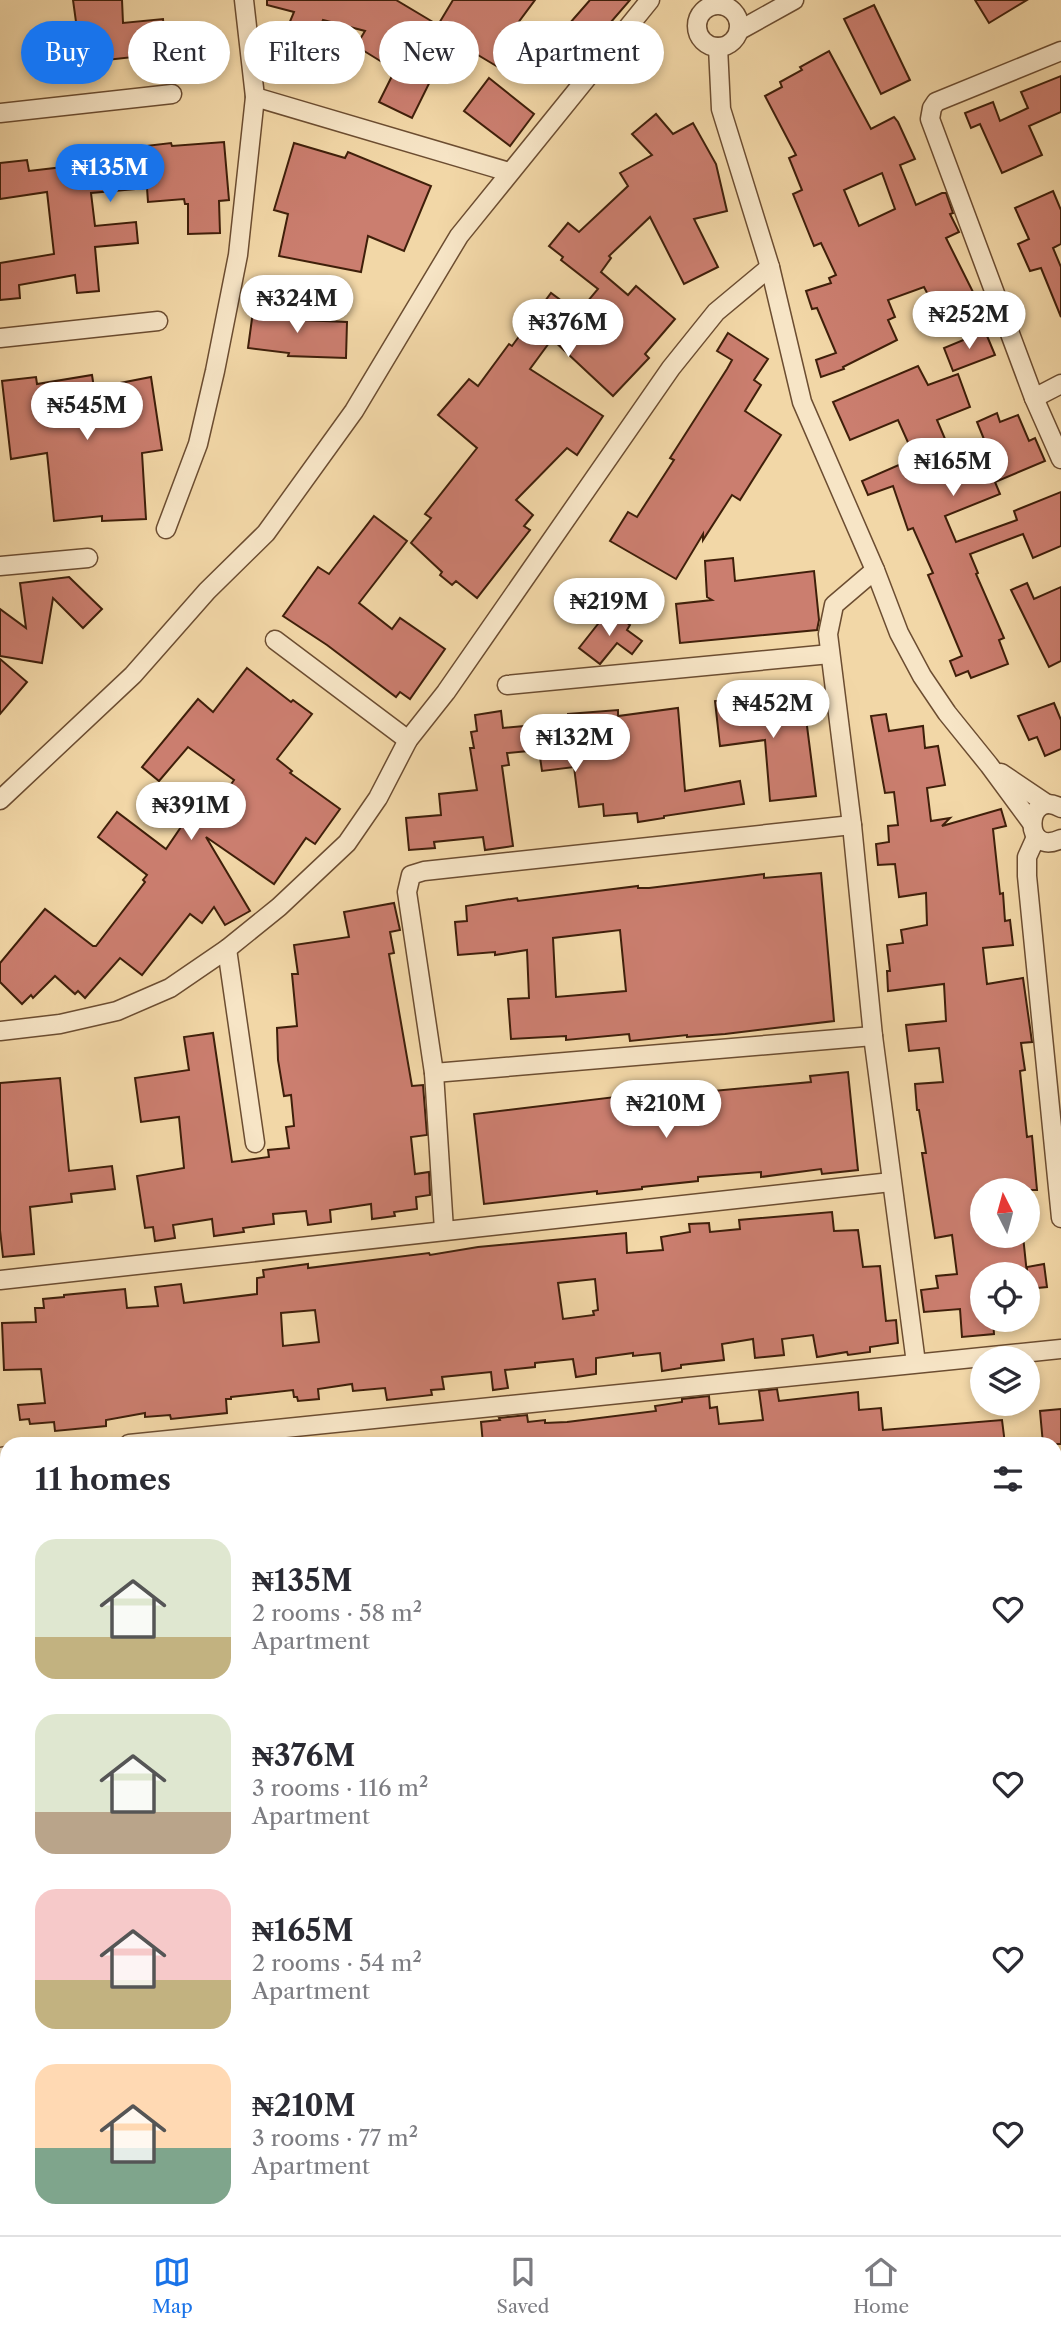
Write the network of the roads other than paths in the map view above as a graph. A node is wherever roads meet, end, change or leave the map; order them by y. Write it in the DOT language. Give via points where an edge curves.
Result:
graph roads {
  1 [pos="244,0"];
  2 [pos="650,0"];
  3 [pos="794,0"];
  4 [pos="710,3"];
  5 [pos="740,30"];
  6 [pos="718,47"];
  7 [pos="1061,51"];
  8 [pos="172,94"];
  9 [pos="255,97"];
  10 [pos="0,113"];
  11 [pos="509,172"];
  12 [pos="770,267"];
  13 [pos="158,321"];
  14 [pos="0,338"];
  15 [pos="1061,384"];
  16 [pos="1034,398"];
  17 [pos="1061,459"];
  18 [pos="166,529"];
  19 [pos="88,558"];
  20 [pos="0,566"];
  21 [pos="875,570"];
  22 [pos="275,640"];
  23 [pos="831,654"];
  24 [pos="507,685"];
  25 [pos="408,740"];
  26 [pos="989,765"];
  27 [pos="0,800"];
  28 [pos="1056,805"];
  29 [pos="852,825"];
  30 [pos="1048,838"];
  31 [pos="227,949"];
  32 [pos="0,1031"];
  33 [pos="873,1036"];
  34 [pos="433,1073"];
  35 [pos="255,1143"];
  36 [pos="891,1182"];
  37 [pos="1061,1219"];
  38 [pos="444,1230"];
  39 [pos="0,1280"];
  40 [pos="1061,1349"];
  41 [pos="916,1363"];
  42 [pos="197,1437"];
  1 -- 9 [label="street"];
  2 -- 11 [label="street"];
  3 -- 5 [label="street"];
  4 -- 5 [label="street" via="733,10"];
  4 -- 6 [label="street" via="697,22 699,36"];
  5 -- 6 [label="street" via="732,43"];
  6 -- 12 [label="street" via="722,109"];
  7 -- 16 [label="street" via="936,102 930,120"];
  8 -- 10 [label="street"];
  9 -- 11 [label="street"];
  9 -- 18 [label="street" via="239,254 215,372 198,444"];
  11 -- 27 [label="street" via="459,236 354,411 266,533 207,591 134,675"];
  12 -- 21 [label="street" via="802,402"];
  12 -- 25 [label="street" via="716,312 671,368"];
  13 -- 14 [label="street"];
  15 -- 16 [label="street"];
  16 -- 17 [label="street"];
  19 -- 20 [label="street"];
  21 -- 23 [label="street" via="834,605 828,634"];
  21 -- 26 [label="street" via="899,633 922,676"];
  22 -- 25 [label="street"];
  23 -- 24 [label="street"];
  23 -- 29 [label="street"];
  25 -- 31 [label="street" via="378,798 347,843"];
  26 -- 28 [label="street"];
  26 -- 30 [label="street"];
  28 -- 30 [label="street" via="1033,814"];
  29 -- 33 [label="street"];
  29 -- 34 [label="street" via="411,875 407,892"];
  30 -- 37 [label="street" via="1027,858 1027,876"];
  31 -- 32 [label="street" via="170,988 117,1011"];
  31 -- 35 [label="street"];
  33 -- 34 [label="street"];
  33 -- 36 [label="street"];
  34 -- 38 [label="street"];
  36 -- 38 [label="street"];
  36 -- 41 [label="street"];
  38 -- 39 [label="street"];
  40 -- 41 [label="street"];
  41 -- 42 [label="street"];
}
